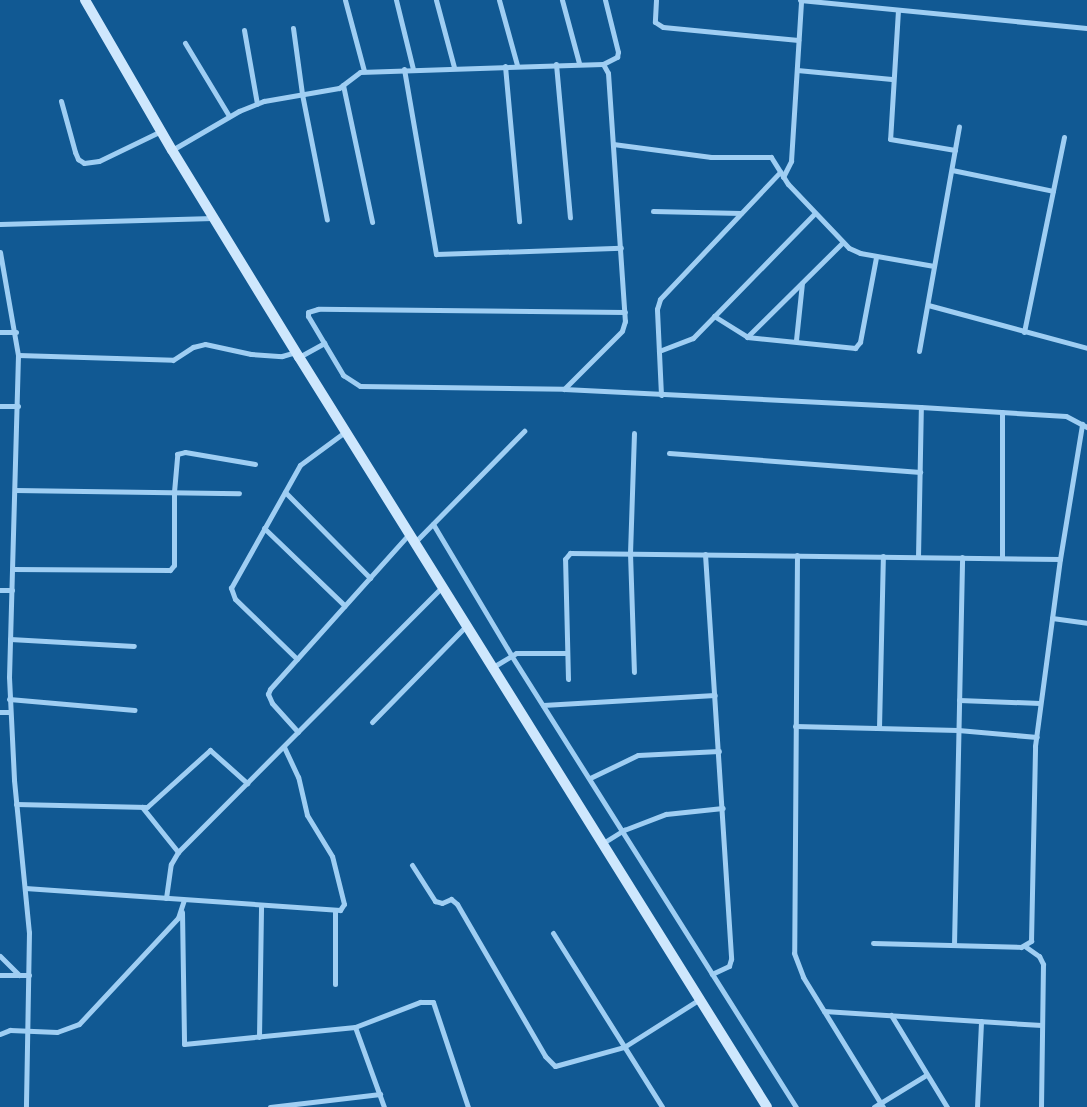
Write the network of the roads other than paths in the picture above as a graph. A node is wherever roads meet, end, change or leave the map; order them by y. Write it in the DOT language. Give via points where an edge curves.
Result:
graph roads {
  1 [pos="85,0"];
  2 [pos="346,0"];
  3 [pos="396,0"];
  4 [pos="436,0"];
  5 [pos="499,0"];
  6 [pos="562,0"];
  7 [pos="605,0"];
  8 [pos="656,0"];
  9 [pos="800,0"];
  10 [pos="898,10"];
  11 [pos="292,28"];
  12 [pos="1087,28"];
  13 [pos="244,30"];
  14 [pos="798,40"];
  15 [pos="185,43"];
  16 [pos="579,63"];
  17 [pos="556,64"];
  18 [pos="603,64"];
  19 [pos="517,65"];
  20 [pos="505,66"];
  21 [pos="454,68"];
  22 [pos="404,69"];
  23 [pos="413,69"];
  24 [pos="797,70"];
  25 [pos="364,71"];
  26 [pos="892,79"];
  27 [pos="343,85"];
  28 [pos="302,94"];
  29 [pos="61,101"];
  30 [pos="257,104"];
  31 [pos="230,116"];
  32 [pos="959,127"];
  33 [pos="161,131"];
  34 [pos="1064,138"];
  35 [pos="613,144"];
  36 [pos="175,148"];
  37 [pos="955,150"];
  38 [pos="952,170"];
  39 [pos="781,175"];
  40 [pos="1053,191"];
  41 [pos="654,211"];
  42 [pos="741,213"];
  43 [pos="814,214"];
  44 [pos="214,218"];
  45 [pos="570,218"];
  46 [pos="327,220"];
  47 [pos="519,221"];
  48 [pos="372,222"];
  49 [pos="0,224"];
  50 [pos="842,243"];
  51 [pos="621,248"];
  52 [pos="0,253"];
  53 [pos="876,257"];
  54 [pos="934,266"];
  55 [pos="802,283"];
  56 [pos="928,305"];
  57 [pos="625,312"];
  58 [pos="714,316"];
  59 [pos="0,332"];
  60 [pos="16,332"];
  61 [pos="1024,332"];
  62 [pos="747,337"];
  63 [pos="796,340"];
  64 [pos="324,343"];
  65 [pos="1087,348"];
  66 [pos="659,351"];
  67 [pos="919,351"];
  68 [pos="300,354"];
  69 [pos="18,355"];
  70 [pos="564,389"];
  71 [pos="661,395"];
  72 [pos="0,406"];
  73 [pos="18,406"];
  74 [pos="921,407"];
  75 [pos="1002,412"];
  76 [pos="1082,424"];
  77 [pos="1087,427"];
  78 [pos="346,431"];
  79 [pos="524,431"];
  80 [pos="634,433"];
  81 [pos="669,453"];
  82 [pos="254,464"];
  83 [pos="920,472"];
  84 [pos="15,490"];
  85 [pos="174,492"];
  86 [pos="285,492"];
  87 [pos="240,493"];
  88 [pos="433,524"];
  89 [pos="264,528"];
  90 [pos="414,538"];
  91 [pos="630,553"];
  92 [pos="705,554"];
  93 [pos="797,555"];
  94 [pos="883,556"];
  95 [pos="918,557"];
  96 [pos="962,557"];
  97 [pos="1002,558"];
  98 [pos="1060,559"];
  99 [pos="13,569"];
  100 [pos="370,578"];
  101 [pos="443,586"];
  102 [pos="0,590"];
  103 [pos="12,590"];
  104 [pos="345,606"];
  105 [pos="1052,618"];
  106 [pos="1087,623"];
  107 [pos="467,625"];
  108 [pos="10,639"];
  109 [pos="134,646"];
  110 [pos="567,653"];
  111 [pos="509,656"];
  112 [pos="297,659"];
  113 [pos="496,665"];
  114 [pos="634,672"];
  115 [pos="568,679"];
  116 [pos="715,695"];
  117 [pos="10,699"];
  118 [pos="959,700"];
  119 [pos="1040,703"];
  120 [pos="543,705"];
  121 [pos="135,710"];
  122 [pos="0,712"];
  123 [pos="10,712"];
  124 [pos="372,722"];
  125 [pos="795,726"];
  126 [pos="879,728"];
  127 [pos="958,730"];
  128 [pos="298,732"];
  129 [pos="1036,737"];
  130 [pos="284,746"];
  131 [pos="719,750"];
  132 [pos="590,778"];
  133 [pos="247,783"];
  134 [pos="16,804"];
  135 [pos="142,807"];
  136 [pos="723,808"];
  137 [pos="621,832"];
  138 [pos="606,841"];
  139 [pos="178,852"];
  140 [pos="412,864"];
  141 [pos="25,888"];
  142 [pos="166,898"];
  143 [pos="184,900"];
  144 [pos="261,906"];
  145 [pos="335,911"];
  146 [pos="182,912"];
  147 [pos="553,933"];
  148 [pos="873,943"];
  149 [pos="954,945"];
  150 [pos="1026,947"];
  151 [pos="0,956"];
  152 [pos="712,974"];
  153 [pos="0,975"];
  154 [pos="19,975"];
  155 [pos="29,975"];
  156 [pos="335,984"];
  157 [pos="701,998"];
  158 [pos="824,1011"];
  159 [pos="891,1015"];
  160 [pos="981,1021"];
  161 [pos="1042,1025"];
  162 [pos="355,1027"];
  163 [pos="29,1033"];
  164 [pos="0,1034"];
  165 [pos="259,1036"];
  166 [pos="624,1047"];
  167 [pos="926,1074"];
  168 [pos="380,1094"];
  169 [pos="306,1105"];
  170 [pos="882,1105"];
  171 [pos="26,1107"];
  172 [pos="270,1107"];
  173 [pos="384,1107"];
  174 [pos="468,1107"];
  175 [pos="662,1107"];
  176 [pos="767,1107"];
  177 [pos="796,1107"];
  178 [pos="874,1107"];
  179 [pos="947,1107"];
  180 [pos="977,1107"];
  181 [pos="1041,1107"];
  1 -- 33 [label="street"];
  2 -- 25 [label="street"];
  3 -- 23 [label="street"];
  4 -- 21 [label="street"];
  5 -- 19 [label="street"];
  6 -- 16 [label="street"];
  7 -- 18 [label="street" via="618,52 617,57"];
  8 -- 14 [label="street" via="655,22 663,27"];
  9 -- 10 [label="street"];
  9 -- 14 [label="street"];
  10 -- 12 [label="street"];
  10 -- 26 [label="street"];
  11 -- 28 [label="street"];
  13 -- 30 [label="street"];
  14 -- 24 [label="street"];
  15 -- 31 [label="street"];
  16 -- 17 [label="street"];
  16 -- 18 [label="street"];
  17 -- 19 [label="street"];
  17 -- 45 [label="street"];
  18 -- 35 [label="street" via="608,73"];
  19 -- 20 [label="street"];
  20 -- 21 [label="street"];
  20 -- 47 [label="street"];
  21 -- 23 [label="street"];
  22 -- 23 [label="street"];
  22 -- 25 [label="street"];
  22 -- 51 [label="street" via="436,254"];
  24 -- 26 [label="street"];
  24 -- 39 [label="street" via="791,161"];
  25 -- 27 [label="street" via="350,76"];
  26 -- 37 [label="street" via="888,135 892,142"];
  27 -- 28 [label="street"];
  27 -- 48 [label="street"];
  28 -- 30 [label="street"];
  28 -- 46 [label="street"];
  29 -- 33 [label="street" via="75,152 84,163 100,161"];
  30 -- 31 [label="street"];
  31 -- 36 [label="street"];
  32 -- 37 [label="street"];
  33 -- 36 [label="street"];
  34 -- 40 [label="street"];
  35 -- 39 [label="street" via="711,157 766,156 774,160"];
  35 -- 51 [label="street"];
  36 -- 44 [label="street"];
  37 -- 38 [label="street"];
  38 -- 40 [label="street"];
  38 -- 54 [label="street"];
  39 -- 42 [label="street"];
  39 -- 43 [label="street"];
  40 -- 61 [label="street"];
  41 -- 42 [label="street"];
  42 -- 66 [label="street" via="660,298 657,309"];
  43 -- 50 [label="street"];
  43 -- 58 [label="street"];
  44 -- 49 [label="street"];
  44 -- 68 [label="street"];
  50 -- 53 [label="street"];
  50 -- 55 [label="street"];
  51 -- 57 [label="street"];
  52 -- 60 [label="street"];
  53 -- 54 [label="street"];
  53 -- 63 [label="street" via="858,346 849,349"];
  54 -- 56 [label="street"];
  55 -- 62 [label="street"];
  55 -- 63 [label="street"];
  56 -- 61 [label="street"];
  56 -- 67 [label="street"];
  57 -- 64 [label="street" via="311,310 308,316"];
  57 -- 70 [label="street" via="622,331"];
  58 -- 62 [label="street"];
  58 -- 66 [label="street" via="688,342"];
  59 -- 60 [label="street"];
  60 -- 69 [label="street"];
  61 -- 65 [label="street"];
  62 -- 63 [label="street"];
  64 -- 68 [label="street"];
  64 -- 70 [label="street" via="342,375 360,386"];
  66 -- 71 [label="street"];
  68 -- 69 [label="street" via="251,354 205,344 193,347 173,360"];
  68 -- 78 [label="street"];
  69 -- 73 [label="street"];
  70 -- 71 [label="street"];
  71 -- 74 [label="street"];
  72 -- 73 [label="street"];
  73 -- 84 [label="street"];
  74 -- 75 [label="street"];
  74 -- 83 [label="street"];
  75 -- 76 [label="street" via="1066,416"];
  75 -- 97 [label="street"];
  76 -- 77 [label="street"];
  76 -- 98 [label="street"];
  78 -- 86 [label="street" via="305,459"];
  78 -- 90 [label="street"];
  79 -- 88 [label="street"];
  80 -- 91 [label="street"];
  81 -- 83 [label="street"];
  82 -- 85 [label="street" via="180,452 176,457"];
  83 -- 95 [label="street"];
  84 -- 85 [label="street"];
  84 -- 99 [label="street"];
  85 -- 87 [label="street"];
  85 -- 99 [label="street" via="174,565 170,570"];
  86 -- 89 [label="street"];
  86 -- 100 [label="street"];
  88 -- 90 [label="street"];
  88 -- 111 [label="street"];
  89 -- 104 [label="street"];
  89 -- 112 [label="street" via="231,588 231,594"];
  90 -- 100 [label="street"];
  90 -- 101 [label="street"];
  91 -- 92 [label="street"];
  91 -- 110 [label="street" via="567,555"];
  91 -- 114 [label="street"];
  92 -- 93 [label="street"];
  92 -- 116 [label="street"];
  93 -- 94 [label="street"];
  93 -- 125 [label="street"];
  94 -- 95 [label="street"];
  94 -- 126 [label="street"];
  95 -- 96 [label="street"];
  96 -- 97 [label="street"];
  96 -- 118 [label="street"];
  97 -- 98 [label="street"];
  98 -- 105 [label="street"];
  99 -- 103 [label="street"];
  100 -- 104 [label="street"];
  101 -- 107 [label="street"];
  101 -- 128 [label="street"];
  102 -- 103 [label="street"];
  103 -- 108 [label="street"];
  104 -- 112 [label="street"];
  105 -- 106 [label="street"];
  105 -- 119 [label="street"];
  107 -- 113 [label="street"];
  107 -- 124 [label="street"];
  108 -- 109 [label="street"];
  108 -- 117 [label="street"];
  110 -- 111 [label="street"];
  110 -- 115 [label="street"];
  111 -- 113 [label="street"];
  111 -- 120 [label="street"];
  112 -- 128 [label="street" via="268,694"];
  113 -- 138 [label="street"];
  116 -- 120 [label="street"];
  116 -- 131 [label="street"];
  117 -- 121 [label="street"];
  117 -- 123 [label="street"];
  118 -- 119 [label="street"];
  118 -- 127 [label="street"];
  119 -- 129 [label="street"];
  120 -- 132 [label="street"];
  122 -- 123 [label="street"];
  123 -- 134 [label="street"];
  125 -- 126 [label="street"];
  125 -- 158 [label="street" via="794,953 803,977"];
  126 -- 127 [label="street"];
  127 -- 129 [label="street"];
  127 -- 149 [label="street"];
  128 -- 130 [label="street"];
  129 -- 150 [label="street" via="1031,941"];
  130 -- 133 [label="street"];
  130 -- 145 [label="street" via="298,777 307,815 332,856 344,904 343,908"];
  131 -- 132 [label="street" via="638,755"];
  131 -- 136 [label="street"];
  132 -- 137 [label="street"];
  133 -- 135 [label="street" via="210,750 152,805"];
  133 -- 139 [label="street"];
  134 -- 135 [label="street"];
  134 -- 141 [label="street"];
  135 -- 139 [label="street"];
  136 -- 137 [label="street" via="666,814"];
  136 -- 152 [label="street" via="731,964"];
  137 -- 138 [label="street"];
  137 -- 152 [label="street"];
  138 -- 157 [label="street"];
  139 -- 142 [label="street" via="171,864"];
  140 -- 166 [label="street" via="435,901 442,903 451,899 457,904 550,1063 566,1064"];
  141 -- 142 [label="street"];
  141 -- 155 [label="street"];
  142 -- 143 [label="street"];
  143 -- 144 [label="street"];
  143 -- 146 [label="street"];
  144 -- 145 [label="street"];
  144 -- 165 [label="street"];
  145 -- 156 [label="street"];
  146 -- 163 [label="street" via="79,1024 67,1030"];
  146 -- 165 [label="street" via="184,1044"];
  147 -- 166 [label="street"];
  148 -- 149 [label="street"];
  149 -- 150 [label="street"];
  150 -- 161 [label="street" via="1042,959"];
  151 -- 154 [label="street"];
  152 -- 177 [label="street"];
  153 -- 154 [label="street"];
  154 -- 155 [label="street"];
  155 -- 163 [label="street"];
  157 -- 166 [label="street"];
  157 -- 176 [label="street"];
  158 -- 159 [label="street"];
  158 -- 170 [label="street"];
  159 -- 160 [label="street"];
  159 -- 167 [label="street"];
  160 -- 161 [label="street"];
  160 -- 180 [label="street"];
  161 -- 181 [label="street"];
  162 -- 165 [label="street"];
  162 -- 168 [label="street"];
  162 -- 174 [label="street" via="420,1002 433,1002"];
  163 -- 164 [label="street" via="10,1030"];
  163 -- 171 [label="street"];
  166 -- 175 [label="street"];
  167 -- 170 [label="street"];
  167 -- 179 [label="street"];
  168 -- 169 [label="street"];
  168 -- 173 [label="street"];
  169 -- 172 [label="street"];
  170 -- 178 [label="street"];
}
